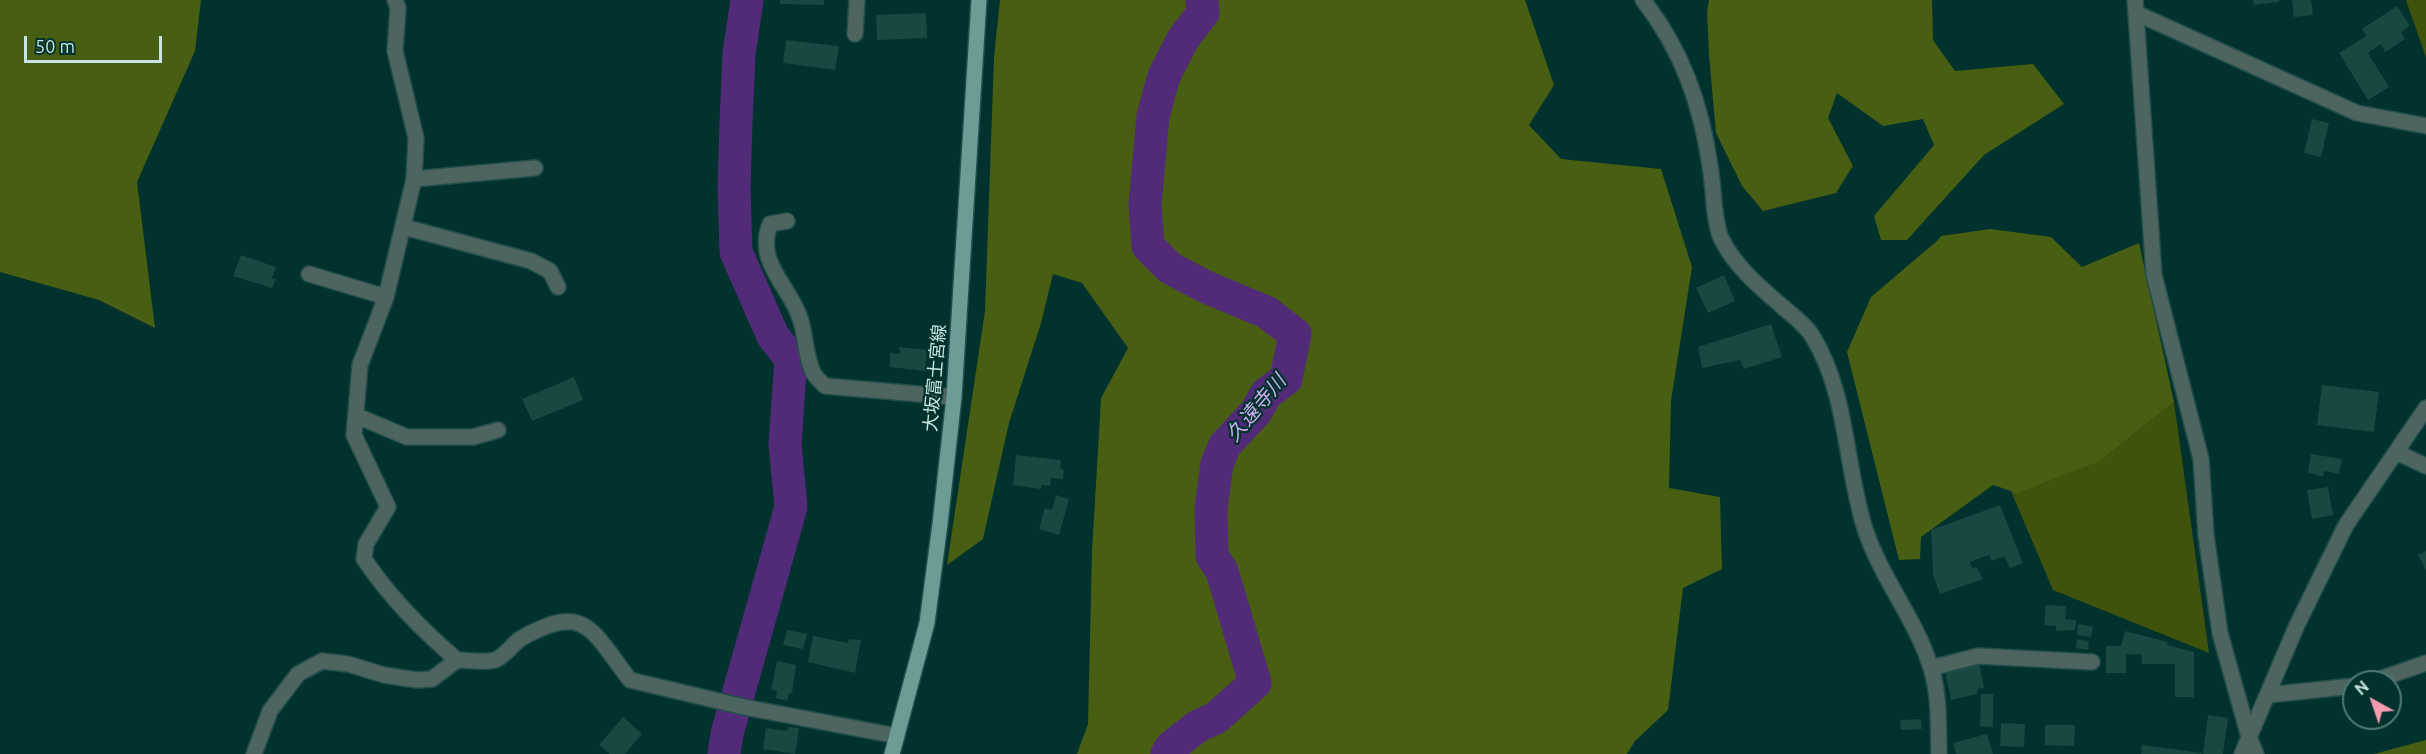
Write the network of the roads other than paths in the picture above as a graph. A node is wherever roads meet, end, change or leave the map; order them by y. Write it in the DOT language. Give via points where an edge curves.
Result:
graph roads {
  1 [pos="395,0"];
  2 [pos="857,0"];
  3 [pos="979,0"];
  4 [pos="1643,0"];
  5 [pos="2135,6"];
  6 [pos="855,34"];
  7 [pos="2426,126"];
  8 [pos="535,168"];
  9 [pos="414,179"];
  10 [pos="787,221"];
  11 [pos="404,227"];
  12 [pos="309,274"];
  13 [pos="558,287"];
  14 [pos="386,297"];
  15 [pos="954,397"];
  16 [pos="2426,408"];
  17 [pos="357,416"];
  18 [pos="498,430"];
  19 [pos="2396,452"];
  20 [pos="2426,466"];
  21 [pos="457,660"];
  22 [pos="2092,662"];
  23 [pos="2426,663"];
  24 [pos="1931,668"];
  25 [pos="2402,671"];
  26 [pos="2342,687"];
  27 [pos="2267,695"];
  28 [pos="897,736"];
  29 [pos="2249,737"];
  30 [pos="254,754"];
  31 [pos="892,754"];
  32 [pos="1939,754"];
  33 [pos="2242,754"];
  34 [pos="2256,754"];
  1 -- 9 [label="street" via="395,51 416,138"];
  2 -- 6 [label="street"];
  3 -- 15 [label="main road, 大坂富士宮線"];
  4 -- 24 [label="street" via="1676,48 1689,77 1706,142 1720,236 1755,284 1813,336 1824,359 1837,395 1865,529"];
  5 -- 7 [label="street" via="2357,113"];
  5 -- 29 [label="street" via="2154,275 2201,459 2206,535 2220,633"];
  8 -- 9 [label="street"];
  9 -- 11 [label="street"];
  10 -- 15 [label="street" via="770,224 766,234 769,257 775,277 800,317 813,373 825,386"];
  11 -- 13 [label="street" via="531,261 550,271"];
  11 -- 14 [label="street"];
  12 -- 14 [label="street"];
  14 -- 17 [label="street" via="360,365"];
  15 -- 28 [label="main road, 大坂富士宮線" via="927,623"];
  16 -- 19 [label="street"];
  17 -- 18 [label="street" via="407,437 473,437"];
  17 -- 21 [label="street" via="354,435 388,507 366,544 364,558 378,580"];
  19 -- 20 [label="street"];
  19 -- 27 [label="street" via="2346,525"];
  21 -- 28 [label="street" via="495,660 517,641 564,620 593,631 630,680 744,707"];
  21 -- 30 [label="street" via="432,679 417,680 322,661 298,674 270,711"];
  22 -- 24 [label="street" via="1978,656"];
  23 -- 25 [label="street"];
  24 -- 32 [label="street"];
  26 -- 27 [label="street"];
  27 -- 29 [label="street"];
  28 -- 31 [label="main road, 大坂富士宮線"];
  29 -- 33 [label="street"];
  29 -- 34 [label="street"];
}
